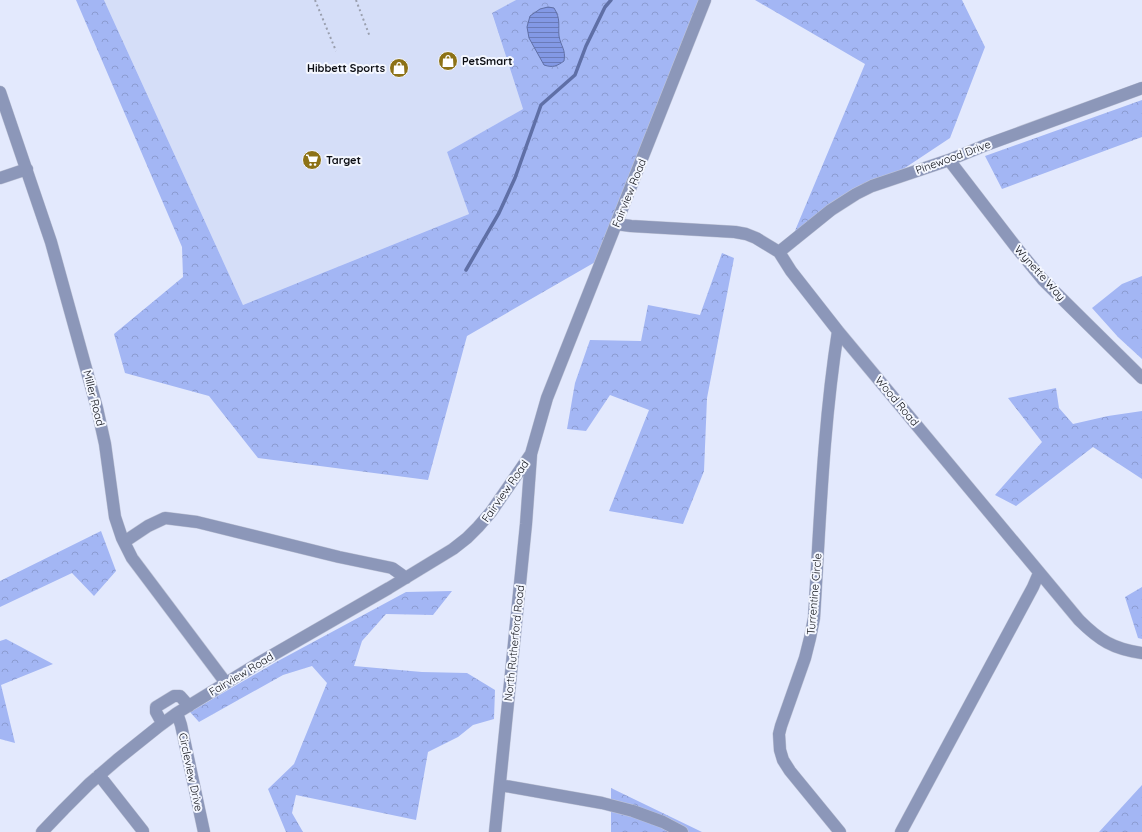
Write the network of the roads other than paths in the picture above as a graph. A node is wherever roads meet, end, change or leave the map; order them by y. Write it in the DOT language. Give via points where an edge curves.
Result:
graph roads {
  1 [pos="705,0"];
  2 [pos="1142,88"];
  3 [pos="0,92"];
  4 [pos="949,160"];
  5 [pos="26,169"];
  6 [pos="0,178"];
  7 [pos="616,224"];
  8 [pos="779,252"];
  9 [pos="838,331"];
  10 [pos="1142,378"];
  11 [pos="531,454"];
  12 [pos="124,542"];
  13 [pos="1039,573"];
  14 [pos="406,578"];
  15 [pos="1142,653"];
  16 [pos="226,683"];
  17 [pos="189,706"];
  18 [pos="177,713"];
  19 [pos="162,724"];
  20 [pos="99,775"];
  21 [pos="500,785"];
  22 [pos="143,831"];
  23 [pos="42,832"];
  24 [pos="204,832"];
  25 [pos="496,832"];
  26 [pos="682,832"];
  27 [pos="840,832"];
  28 [pos="901,832"];
  1 -- 7 [label="street, Fairview Road"];
  2 -- 4 [label="street, Pinewood Drive"];
  3 -- 5 [label="street, Miller Road"];
  4 -- 8 [label="street, Pinewood Drive" via="885,181 856,194 831,210"];
  4 -- 10 [label="street, Wynette Way" via="1043,280"];
  5 -- 6 [label="street"];
  5 -- 12 [label="street, Miller Road" via="51,242 97,408 115,516"];
  7 -- 8 [label="street, Wood Road" via="735,232 756,238"];
  7 -- 11 [label="street, Fairview Road" via="547,398"];
  8 -- 9 [label="street, Wood Road"];
  9 -- 13 [label="street, Wood Road"];
  9 -- 27 [label="street, Turrentine Circle" via="827,423 814,618 805,658 781,726 779,742 783,760 790,771"];
  11 -- 14 [label="street, Fairview Road" via="478,527 453,549"];
  11 -- 21 [label="street, North Rutherford Road"];
  12 -- 14 [label="street" via="165,518 197,522 331,556 392,568"];
  12 -- 16 [label="street, Miller Road" via="132,558"];
  13 -- 15 [label="street, Wood Road" via="1090,631 1119,648"];
  13 -- 28 [label="street"];
  14 -- 16 [label="street, Fairview Road"];
  16 -- 17 [label="street, Fairview Road"];
  17 -- 18 [label="street, Fairview Road"];
  17 -- 19 [label="street" via="180,696 174,696 156,707"];
  18 -- 19 [label="street, Fairview Road"];
  18 -- 24 [label="street, Circleview Drive"];
  19 -- 20 [label="street, Fairview Road"];
  20 -- 22 [label="street"];
  20 -- 23 [label="street, Fairview Road"];
  21 -- 25 [label="street, North Rutherford Road"];
  21 -- 26 [label="street" via="633,811"];
}
